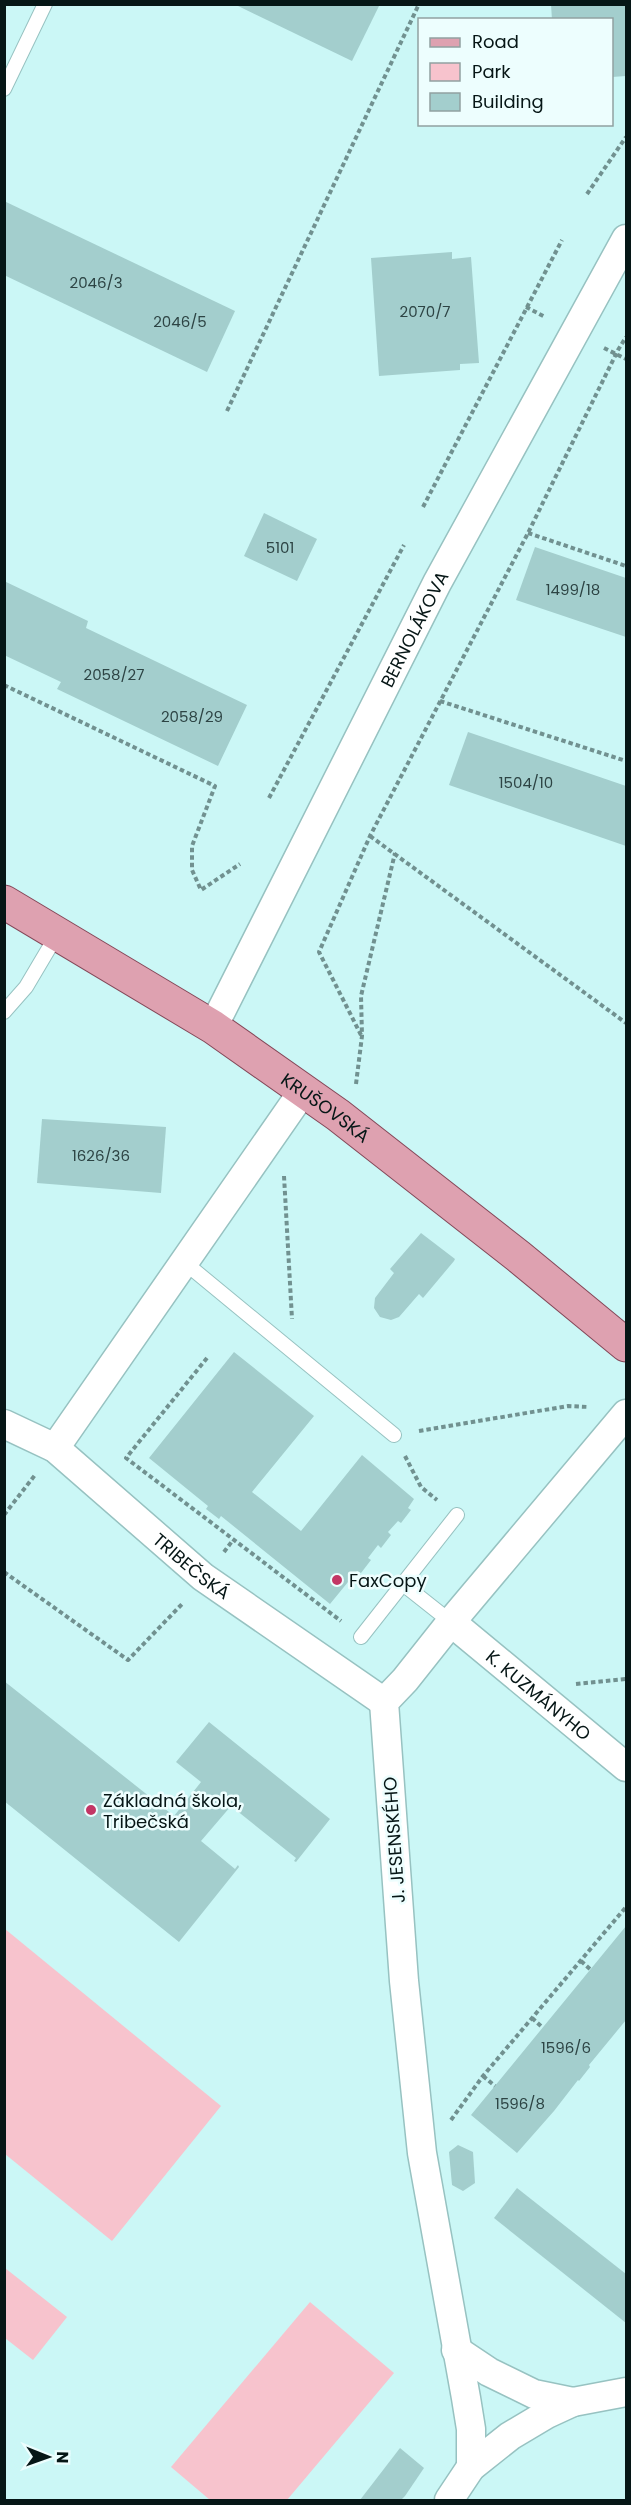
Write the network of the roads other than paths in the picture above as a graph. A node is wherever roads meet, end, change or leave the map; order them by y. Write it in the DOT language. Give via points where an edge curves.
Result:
graph roads {
  1 [pos="45,4"];
  2 [pos="4,89"];
  3 [pos="627,239"];
  4 [pos="4,902"];
  5 [pos="58,933"];
  6 [pos="4,1012"];
  7 [pos="213,1027"];
  8 [pos="303,1091"];
  9 [pos="184,1262"];
  10 [pos="627,1345"];
  11 [pos="613,1411"];
  12 [pos="4,1424"];
  13 [pos="394,1435"];
  14 [pos="55,1448"];
  15 [pos="457,1515"];
  16 [pos="403,1584"];
  17 [pos="451,1622"];
  18 [pos="361,1637"];
  19 [pos="384,1702"];
  20 [pos="627,1767"];
  21 [pos="456,2350"];
  22 [pos="627,2392"];
  23 [pos="573,2402"];
  24 [pos="471,2467"];
  25 [pos="449,2500"];
  1 -- 2 [label="lane"];
  3 -- 7 [label="street, BERNOLÁKOVA" via="437,584"];
  4 -- 5 [label="main road, KRUŠOVSKÁ"];
  5 -- 6 [label="lane" via="26,987"];
  5 -- 7 [label="main road, KRUŠOVSKÁ"];
  7 -- 8 [label="main road, KRUŠOVSKÁ"];
  8 -- 9 [label="street"];
  8 -- 10 [label="main road, KRUŠOVSKÁ"];
  9 -- 13 [label="lane"];
  9 -- 14 [label="street"];
  11 -- 17 [label="street"];
  12 -- 14 [label="street, TRIBEČSKÁ"];
  14 -- 19 [label="street, TRIBEČSKÁ" via="203,1577"];
  15 -- 16 [label="lane"];
  16 -- 17 [label="lane"];
  16 -- 18 [label="lane"];
  17 -- 19 [label="street"];
  17 -- 20 [label="street, K. KUZMÁNYHO"];
  19 -- 21 [label="street, J. JESENSKÉHO" via="404,1981 422,2152"];
  21 -- 23 [label="street" via="534,2394"];
  21 -- 24 [label="street, J. JESENSKÉHO" via="471,2429"];
  22 -- 23 [label="street"];
  23 -- 24 [label="street" via="510,2436"];
  24 -- 25 [label="street"];
}
